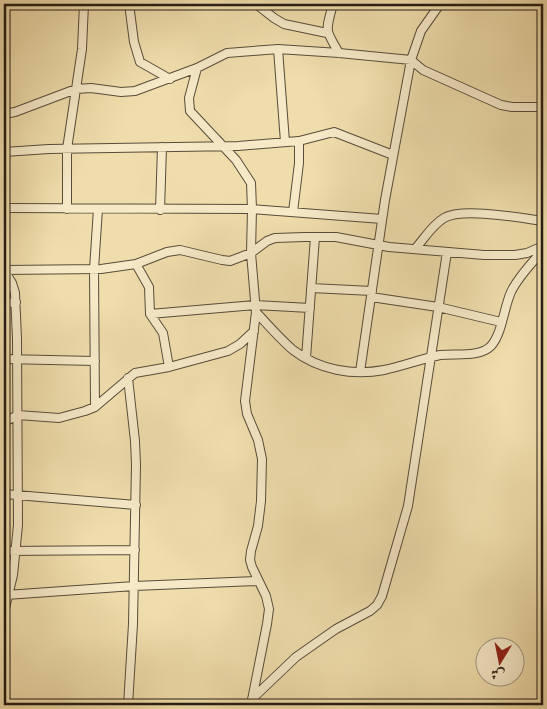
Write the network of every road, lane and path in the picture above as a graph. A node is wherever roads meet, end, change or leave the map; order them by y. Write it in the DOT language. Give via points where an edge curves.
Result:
graph roads {
  1 [pos="38,4"];
  2 [pos="51,4"];
  3 [pos="84,4"];
  4 [pos="129,4"];
  5 [pos="204,4"];
  6 [pos="220,4"];
  7 [pos="256,4"];
  8 [pos="333,4"];
  9 [pos="440,4"];
  10 [pos="327,33"];
  11 [pos="278,49"];
  12 [pos="339,53"];
  13 [pos="411,60"];
  14 [pos="197,68"];
  15 [pos="170,79"];
  16 [pos="76,89"];
  17 [pos="543,108"];
  18 [pos="4,114"];
  19 [pos="299,141"];
  20 [pos="285,142"];
  21 [pos="223,145"];
  22 [pos="162,147"];
  23 [pos="67,149"];
  24 [pos="4,152"];
  25 [pos="393,155"];
  26 [pos="4,208"];
  27 [pos="67,209"];
  28 [pos="98,209"];
  29 [pos="252,209"];
  30 [pos="160,210"];
  31 [pos="293,212"];
  32 [pos="382,219"];
  33 [pos="543,221"];
  34 [pos="315,236"];
  35 [pos="378,244"];
  36 [pos="543,246"];
  37 [pos="415,249"];
  38 [pos="543,250"];
  39 [pos="447,252"];
  40 [pos="251,253"];
  41 [pos="136,264"];
  42 [pos="94,269"];
  43 [pos="4,270"];
  44 [pos="311,288"];
  45 [pos="371,294"];
  46 [pos="16,302"];
  47 [pos="4,303"];
  48 [pos="438,307"];
  49 [pos="310,308"];
  50 [pos="255,309"];
  51 [pos="150,314"];
  52 [pos="501,322"];
  53 [pos="254,331"];
  54 [pos="306,358"];
  55 [pos="430,358"];
  56 [pos="4,359"];
  57 [pos="18,359"];
  58 [pos="95,361"];
  59 [pos="169,367"];
  60 [pos="360,372"];
  61 [pos="128,378"];
  62 [pos="95,407"];
  63 [pos="18,415"];
  64 [pos="4,422"];
  65 [pos="4,494"];
  66 [pos="18,495"];
  67 [pos="136,505"];
  68 [pos="135,550"];
  69 [pos="4,551"];
  70 [pos="17,552"];
  71 [pos="258,580"];
  72 [pos="134,586"];
  73 [pos="6,595"];
  74 [pos="4,612"];
  75 [pos="252,702"];
  76 [pos="128,705"];
  1 -- 2 [label="street"];
  3 -- 16 [label="street" via="83,42"];
  4 -- 15 [label="street" via="140,62"];
  5 -- 6 [label="street"];
  7 -- 10 [label="street" via="284,24"];
  8 -- 10 [label="street"];
  9 -- 13 [label="street" via="421,32"];
  10 -- 12 [label="street"];
  11 -- 12 [label="street"];
  11 -- 14 [label="street" via="227,53"];
  11 -- 20 [label="street"];
  12 -- 13 [label="street"];
  13 -- 17 [label="street" via="423,70 501,106"];
  13 -- 25 [label="street"];
  14 -- 15 [label="street"];
  14 -- 21 [label="street" via="189,98 190,111"];
  15 -- 16 [label="street" via="135,91"];
  16 -- 18 [label="street"];
  16 -- 23 [label="street"];
  19 -- 20 [label="street"];
  19 -- 25 [label="street" via="334,132"];
  19 -- 31 [label="street"];
  20 -- 21 [label="street"];
  21 -- 22 [label="street"];
  21 -- 29 [label="street" via="250,179"];
  22 -- 23 [label="street"];
  22 -- 30 [label="street"];
  23 -- 24 [label="street"];
  23 -- 27 [label="street"];
  25 -- 32 [label="street"];
  26 -- 27 [label="street"];
  27 -- 28 [label="street"];
  28 -- 30 [label="street"];
  28 -- 42 [label="street"];
  29 -- 30 [label="street"];
  29 -- 31 [label="street"];
  29 -- 40 [label="street"];
  31 -- 32 [label="street"];
  32 -- 35 [label="street"];
  33 -- 37 [label="street" via="454,214 438,222"];
  34 -- 35 [label="street" via="336,236"];
  34 -- 40 [label="street" via="275,238"];
  34 -- 44 [label="street"];
  35 -- 37 [label="street"];
  35 -- 45 [label="street"];
  36 -- 39 [label="street" via="515,255"];
  37 -- 39 [label="street"];
  38 -- 52 [label="street" via="510,293"];
  39 -- 48 [label="street"];
  40 -- 41 [label="street" via="230,261 180,250"];
  40 -- 50 [label="street"];
  41 -- 42 [label="street"];
  41 -- 51 [label="street" via="149,287"];
  42 -- 43 [label="street"];
  42 -- 58 [label="street"];
  43 -- 46 [label="street" via="14,288"];
  44 -- 45 [label="street"];
  44 -- 49 [label="street"];
  45 -- 48 [label="street"];
  45 -- 60 [label="street"];
  46 -- 47 [label="street"];
  46 -- 57 [label="street"];
  48 -- 52 [label="street"];
  48 -- 55 [label="street"];
  49 -- 50 [label="street"];
  49 -- 54 [label="street"];
  50 -- 51 [label="street"];
  50 -- 53 [label="street"];
  50 -- 54 [label="street" via="292,349"];
  51 -- 59 [label="street" via="163,333"];
  52 -- 55 [label="street" via="492,345 485,351"];
  53 -- 59 [label="street" via="228,351"];
  53 -- 71 [label="street" via="245,401 262,459 261,501 250,560"];
  54 -- 60 [label="street" via="333,370"];
  55 -- 60 [label="street" via="384,370"];
  55 -- 75 [label="street" via="408,506 382,596 370,611 336,629 296,657"];
  56 -- 57 [label="street"];
  57 -- 58 [label="street"];
  57 -- 63 [label="street"];
  58 -- 62 [label="street"];
  59 -- 61 [label="street" via="135,373"];
  61 -- 62 [label="street"];
  61 -- 67 [label="street" via="136,441"];
  62 -- 63 [label="street" via="59,418"];
  63 -- 64 [label="street"];
  63 -- 66 [label="street"];
  65 -- 66 [label="street"];
  66 -- 67 [label="street"];
  66 -- 70 [label="street"];
  67 -- 68 [label="street"];
  68 -- 70 [label="street"];
  68 -- 72 [label="street"];
  69 -- 70 [label="street"];
  70 -- 73 [label="street"];
  71 -- 72 [label="street"];
  71 -- 75 [label="street" via="266,596 269,617"];
  72 -- 73 [label="street"];
  72 -- 76 [label="street"];
  73 -- 74 [label="street"];
}
